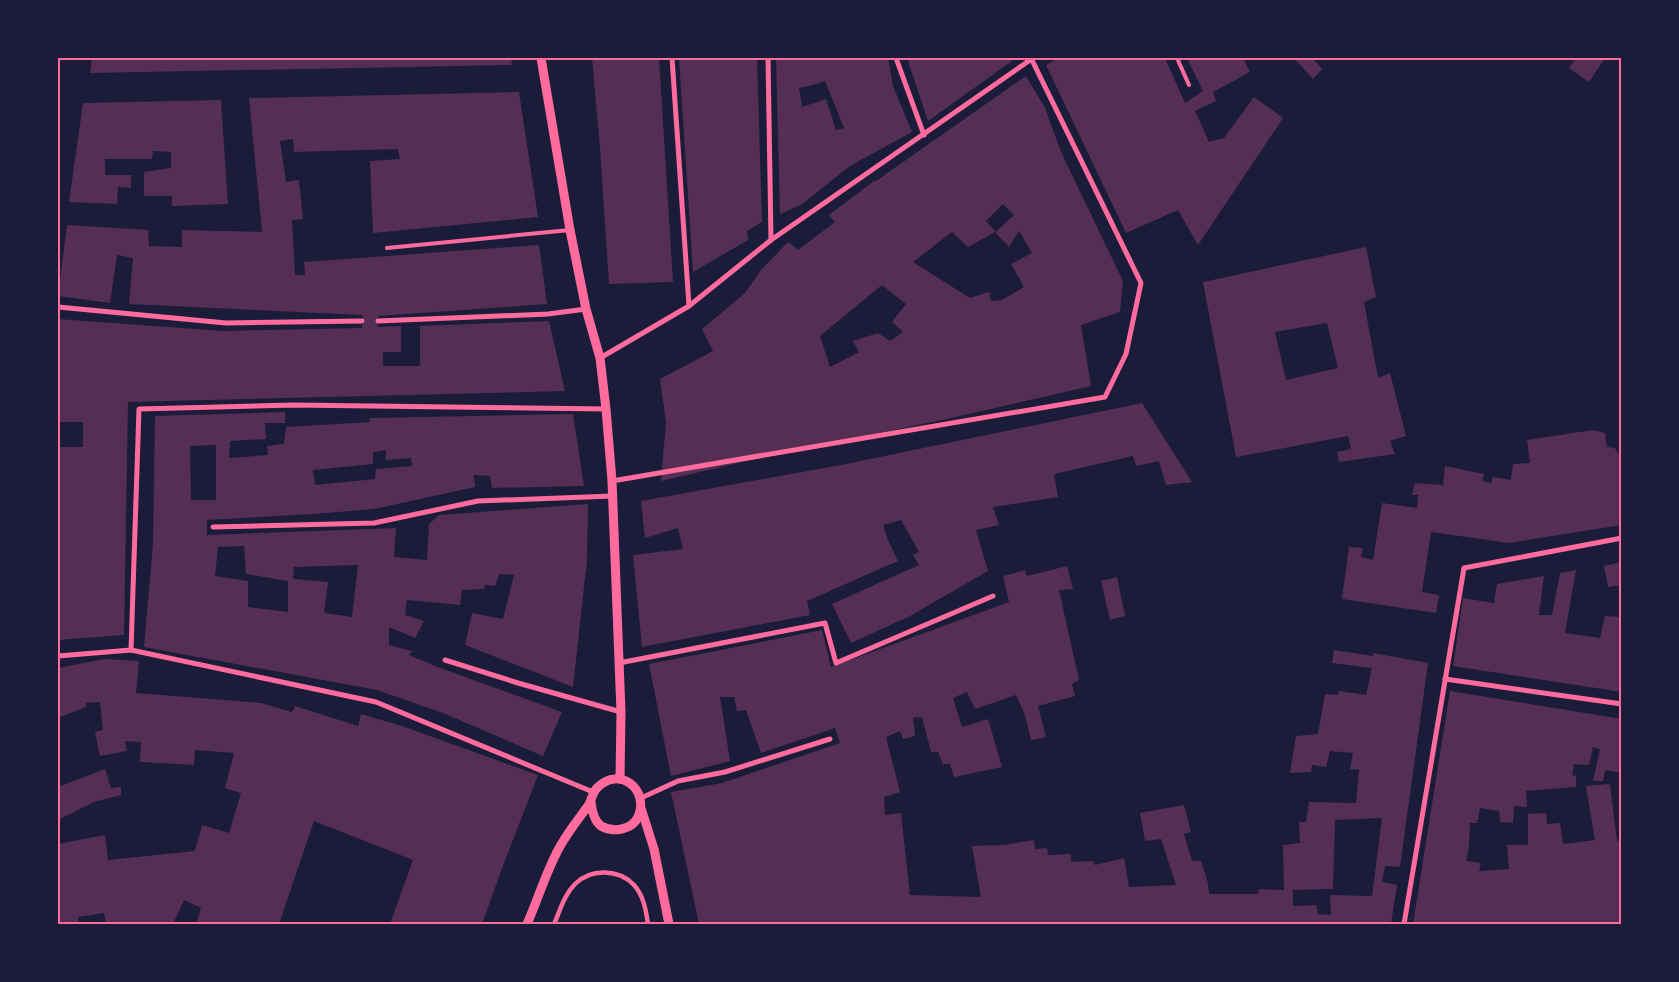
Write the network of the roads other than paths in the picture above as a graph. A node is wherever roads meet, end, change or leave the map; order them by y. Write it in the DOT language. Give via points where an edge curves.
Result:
graph roads {
  1 [pos="541,58"];
  2 [pos="672,58"];
  3 [pos="768,58"];
  4 [pos="896,58"];
  5 [pos="1032,58"];
  6 [pos="1176,58"];
  7 [pos="1190,85"];
  8 [pos="924,135"];
  9 [pos="570,230"];
  10 [pos="771,240"];
  11 [pos="387,248"];
  12 [pos="689,306"];
  13 [pos="58,307"];
  14 [pos="586,309"];
  15 [pos="362,321"];
  16 [pos="378,321"];
  17 [pos="600,358"];
  18 [pos="606,409"];
  19 [pos="612,481"];
  20 [pos="612,496"];
  21 [pos="213,527"];
  22 [pos="1622,538"];
  23 [pos="994,596"];
  24 [pos="130,650"];
  25 [pos="58,656"];
  26 [pos="445,660"];
  27 [pos="619,663"];
  28 [pos="1445,679"];
  29 [pos="1622,704"];
  30 [pos="621,712"];
  31 [pos="830,738"];
  32 [pos="620,779"];
  33 [pos="593,792"];
  34 [pos="641,798"];
  35 [pos="591,802"];
  36 [pos="641,808"];
  37 [pos="527,924"];
  38 [pos="554,924"];
  39 [pos="648,924"];
  40 [pos="669,924"];
  41 [pos="1404,924"];
  1 -- 9 [label="street"];
  2 -- 12 [label="street"];
  3 -- 10 [label="street"];
  4 -- 8 [label="street"];
  5 -- 8 [label="street"];
  5 -- 19 [label="street" via="1141,283 1126,354 1105,397"];
  6 -- 7 [label="lane"];
  8 -- 10 [label="street"];
  9 -- 11 [label="lane"];
  9 -- 14 [label="street"];
  10 -- 12 [label="street"];
  12 -- 17 [label="street"];
  13 -- 15 [label="street" via="226,323"];
  14 -- 16 [label="street" via="548,314"];
  14 -- 17 [label="street"];
  17 -- 18 [label="street"];
  18 -- 19 [label="street"];
  18 -- 24 [label="street" via="293,405 139,409"];
  19 -- 20 [label="street"];
  20 -- 21 [label="street" via="478,501 374,523"];
  20 -- 27 [label="street"];
  22 -- 28 [label="street" via="1464,568"];
  23 -- 27 [label="street" via="836,663 825,622"];
  24 -- 25 [label="street"];
  24 -- 33 [label="street" via="376,702"];
  26 -- 30 [label="street"];
  27 -- 30 [label="street"];
  28 -- 29 [label="street"];
  28 -- 41 [label="street"];
  30 -- 32 [label="street"];
  31 -- 34 [label="street" via="725,772 678,781"];
  32 -- 33 [label="street" via="609,780"];
  32 -- 34 [label="street" via="629,782"];
  33 -- 35 [label="street"];
  34 -- 36 [label="street"];
  35 -- 36 [label="street" via="593,815 601,825 613,830 626,828 636,820"];
  35 -- 37 [label="street" via="556,852"];
  36 -- 40 [label="street" via="654,849"];
  38 -- 39 [label="street" via="567,893 576,882 601,872 625,878 634,885 645,906"];
}
